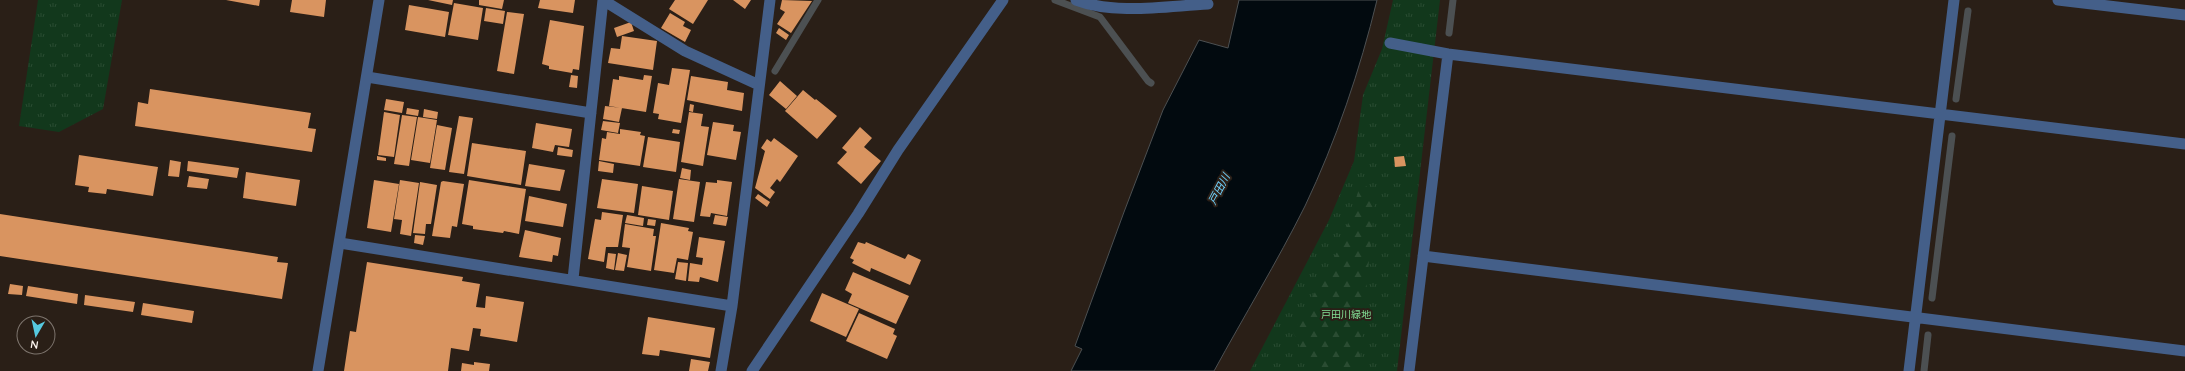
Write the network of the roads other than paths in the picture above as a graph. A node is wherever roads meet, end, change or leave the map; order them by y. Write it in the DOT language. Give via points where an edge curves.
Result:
graph roads {
  1 [pos="379,0"];
  2 [pos="603,0"];
  3 [pos="770,0"];
  4 [pos="1003,0"];
  5 [pos="1076,0"];
  6 [pos="1954,0"];
  7 [pos="2058,0"];
  8 [pos="1208,4"];
  9 [pos="2185,15"];
  10 [pos="1390,43"];
  11 [pos="1448,54"];
  12 [pos="367,77"];
  13 [pos="759,86"];
  14 [pos="591,112"];
  15 [pos="1940,113"];
  16 [pos="2185,144"];
  17 [pos="340,243"];
  18 [pos="1423,256"];
  19 [pos="573,279"];
  20 [pos="732,306"];
  21 [pos="1915,318"];
  22 [pos="2185,350"];
  23 [pos="318,371"];
  24 [pos="721,371"];
  25 [pos="752,371"];
  26 [pos="1409,371"];
  27 [pos="1909,371"];
  1 -- 12 [label="street"];
  2 -- 13 [label="street" via="685,51"];
  2 -- 14 [label="street"];
  3 -- 13 [label="street"];
  4 -- 25 [label="street" via="898,150"];
  5 -- 8 [label="street" via="1098,7 1120,8"];
  6 -- 15 [label="street"];
  7 -- 9 [label="street"];
  10 -- 11 [label="street"];
  11 -- 15 [label="street"];
  11 -- 18 [label="street"];
  12 -- 14 [label="street"];
  12 -- 17 [label="street"];
  13 -- 20 [label="street"];
  14 -- 19 [label="street"];
  15 -- 16 [label="street"];
  15 -- 21 [label="street"];
  17 -- 19 [label="street"];
  17 -- 23 [label="street"];
  18 -- 21 [label="street"];
  18 -- 26 [label="street"];
  19 -- 20 [label="street"];
  20 -- 24 [label="street"];
  21 -- 22 [label="street"];
  21 -- 27 [label="street"];
}
